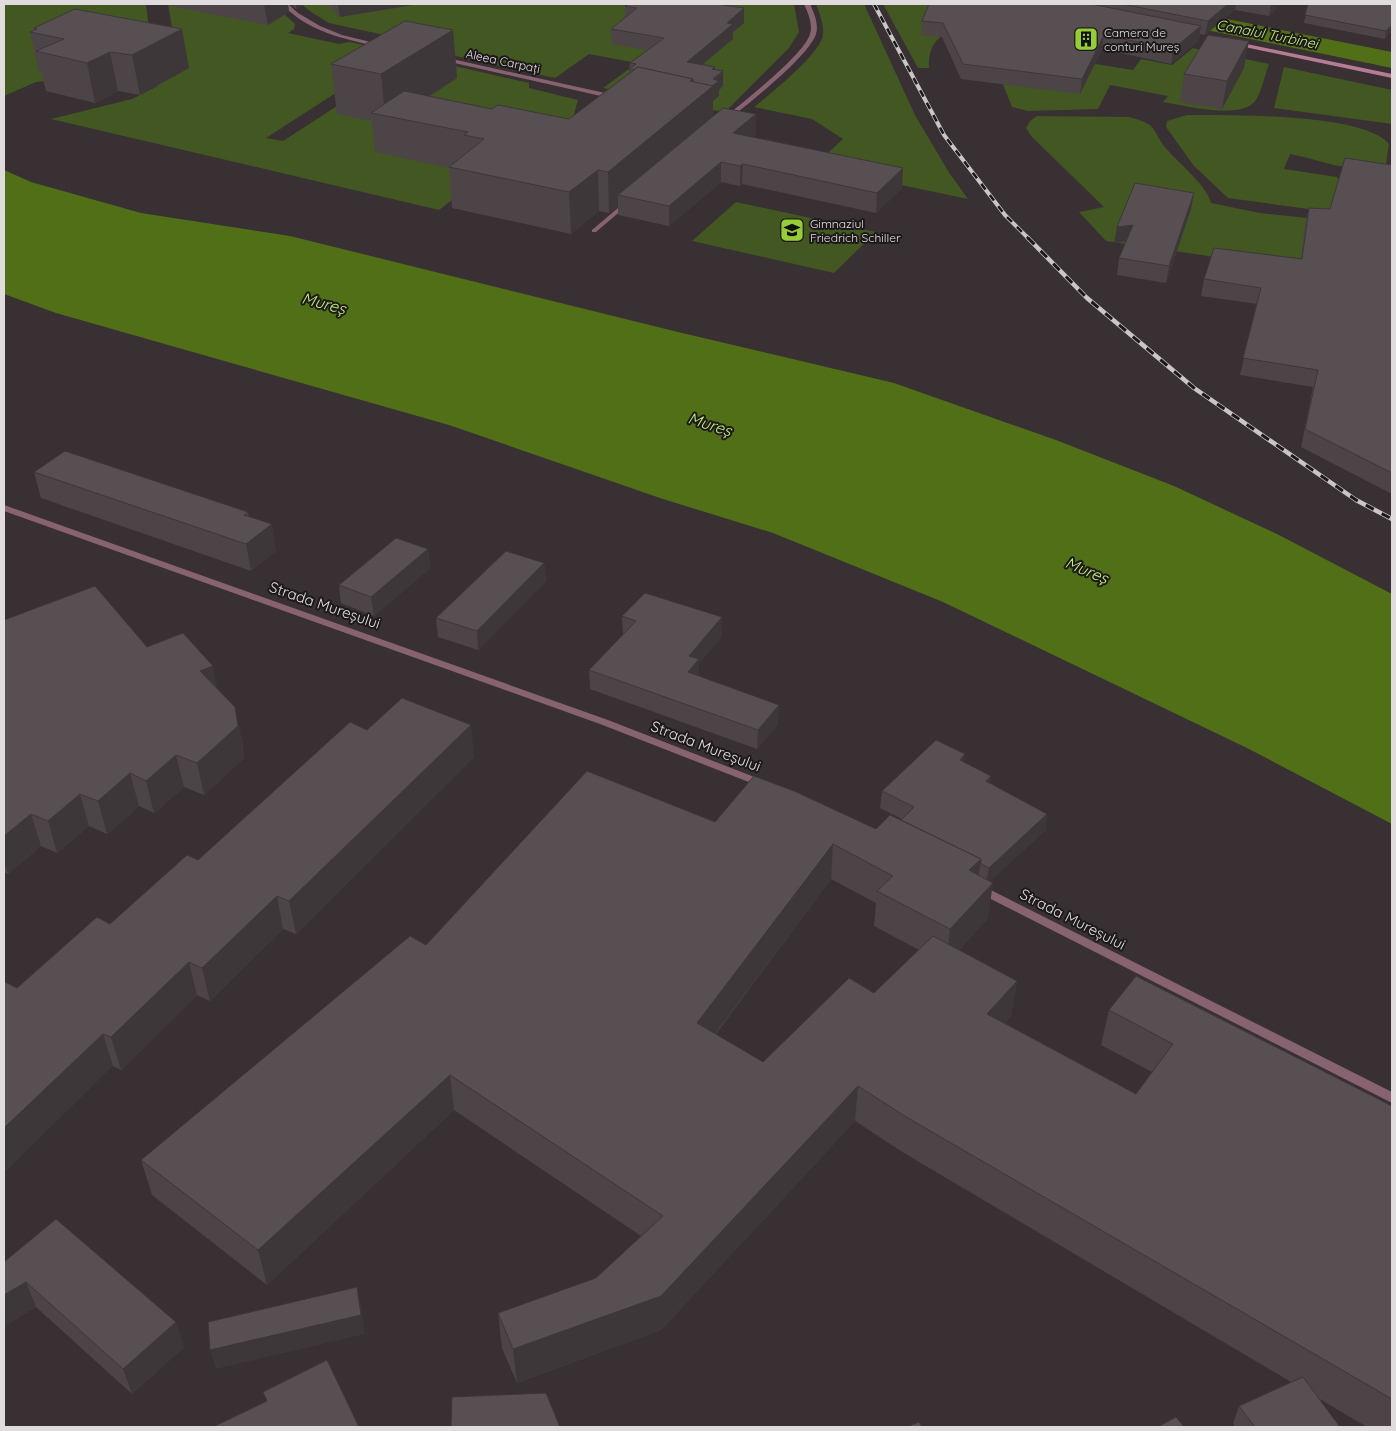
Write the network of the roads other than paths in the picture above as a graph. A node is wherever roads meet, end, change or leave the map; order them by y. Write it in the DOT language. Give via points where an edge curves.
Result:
graph roads {
  1 [pos="285,4"];
  2 [pos="808,4"];
  3 [pos="1227,42"];
  4 [pos="384,46"];
  5 [pos="432,56"];
  6 [pos="1392,76"];
  7 [pos="620,98"];
  8 [pos="716,118"];
  9 [pos="725,120"];
  10 [pos="718,126"];
  11 [pos="632,198"];
  12 [pos="594,231"];
  13 [pos="4,508"];
  14 [pos="777,790"];
  15 [pos="971,884"];
  16 [pos="1392,1098"];
  1 -- 4 [label="street" via="314,27"];
  2 -- 9 [label="street" via="813,17 813,35 795,58"];
  3 -- 6 [label="street"];
  5 -- 7 [label="street, Aleea Carpați"];
  8 -- 9 [label="street"];
  9 -- 10 [label="street"];
  11 -- 12 [label="street"];
  13 -- 14 [label="street, Strada Mureșului" via="604,722"];
  15 -- 16 [label="street, Strada Mureșului"];
}
